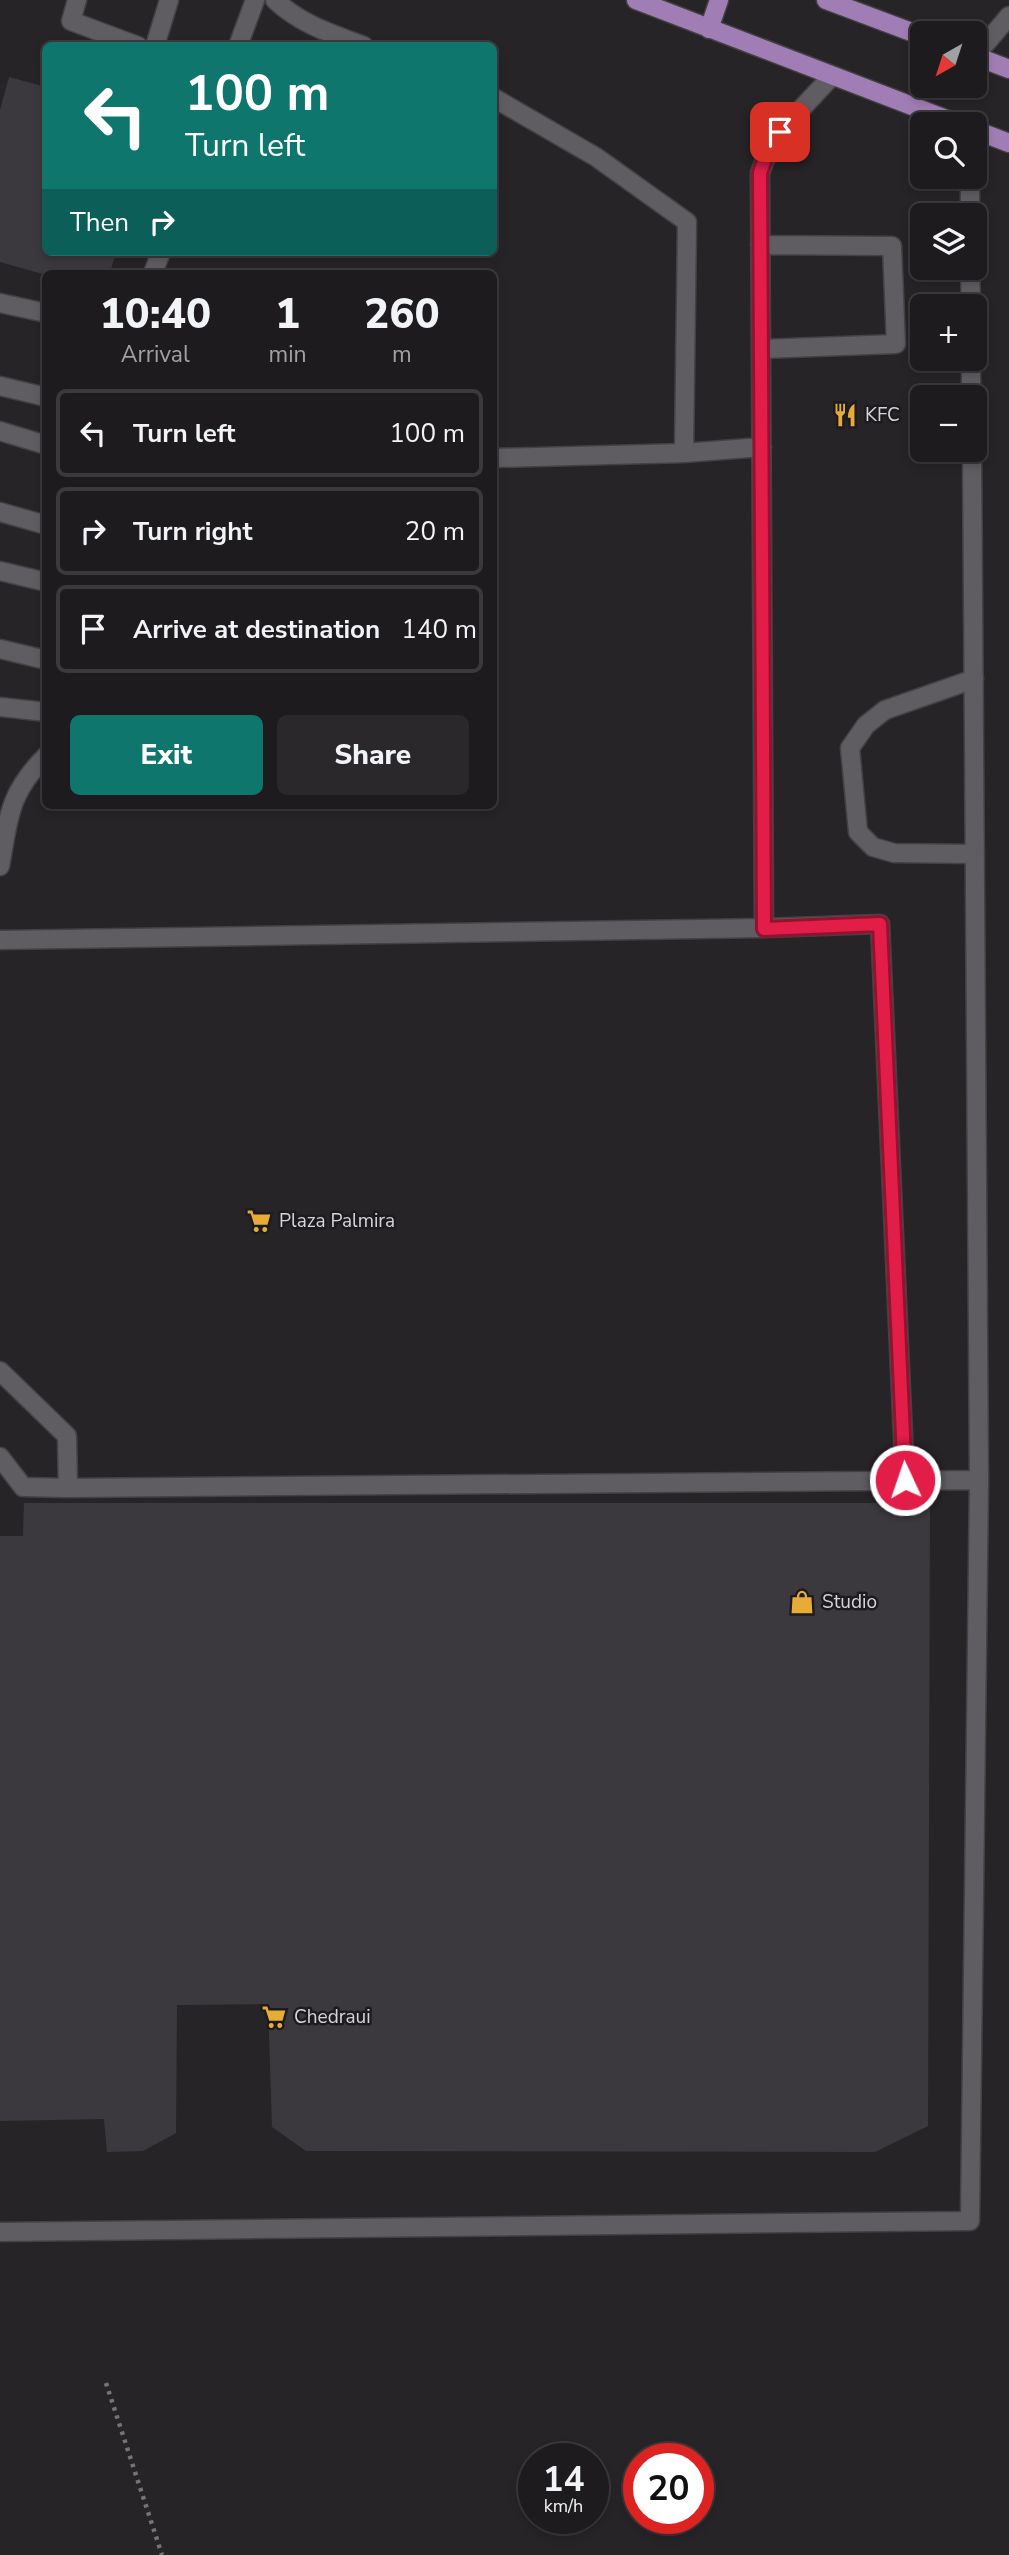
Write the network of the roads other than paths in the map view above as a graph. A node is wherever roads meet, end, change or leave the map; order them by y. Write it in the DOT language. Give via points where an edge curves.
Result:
graph roads {
  1 [pos="77,0"];
  2 [pos="169,0"];
  3 [pos="255,0"];
  4 [pos="275,0"];
  5 [pos="636,0"];
  6 [pos="719,0"];
  7 [pos="825,0"];
  8 [pos="1009,16"];
  9 [pos="709,29"];
  10 [pos="910,32"];
  11 [pos="127,42"];
  12 [pos="156,42"];
  13 [pos="239,42"];
  14 [pos="354,42"];
  15 [pos="987,42"];
  16 [pos="987,61"];
  17 [pos="1009,69"];
  18 [pos="832,76"];
  19 [pos="497,100"];
  20 [pos="927,112"];
  21 [pos="987,135"];
  22 [pos="1009,143"];
  23 [pos="760,245"];
  24 [pos="0,303"];
  25 [pos="42,312"];
  26 [pos="761,349"];
  27 [pos="0,386"];
  28 [pos="42,396"];
  29 [pos="0,431"];
  30 [pos="42,443"];
  31 [pos="762,447"];
  32 [pos="684,453"];
  33 [pos="497,458"];
  34 [pos="972,462"];
  35 [pos="0,512"];
  36 [pos="42,524"];
  37 [pos="0,571"];
  38 [pos="42,581"];
  39 [pos="0,649"];
  40 [pos="42,659"];
  41 [pos="974,679"];
  42 [pos="0,707"];
  43 [pos="42,712"];
  44 [pos="42,760"];
  45 [pos="975,854"];
  46 [pos="0,866"];
  47 [pos="764,929"];
  48 [pos="0,940"];
  49 [pos="0,1371"];
  50 [pos="0,1458"];
  51 [pos="905,1480"];
  52 [pos="979,1480"];
  53 [pos="68,1488"];
  54 [pos="0,2232"];
  1 -- 11 [label="street" via="71,21"];
  2 -- 12 [label="street"];
  3 -- 13 [label="street"];
  4 -- 14 [label="street" via="288,12"];
  5 -- 9 [label="main road"];
  6 -- 9 [label="main road"];
  7 -- 10 [label="main road"];
  8 -- 15 [label="street"];
  9 -- 18 [label="main road"];
  16 -- 17 [label="main road"];
  18 -- 20 [label="main road"];
  18 -- 23 [label="street" via="768,150 760,173"];
  19 -- 32 [label="street" via="596,157 687,222"];
  21 -- 22 [label="main road"];
  23 -- 26 [label="street"];
  23 -- 26 [label="street" via="892,246 896,344"];
  24 -- 25 [label="street"];
  26 -- 31 [label="street"];
  27 -- 28 [label="street"];
  29 -- 30 [label="street"];
  31 -- 32 [label="street"];
  31 -- 47 [label="street"];
  32 -- 33 [label="street"];
  34 -- 41 [label="street"];
  35 -- 36 [label="street"];
  37 -- 38 [label="street"];
  39 -- 40 [label="street"];
  41 -- 45 [label="street"];
  41 -- 45 [label="street" via="885,710 866,725 850,748 858,832 873,847 894,853"];
  42 -- 43 [label="street"];
  44 -- 46 [label="street" via="24,777 13,800"];
  45 -- 52 [label="street"];
  47 -- 48 [label="street"];
  47 -- 51 [label="street" via="880,924"];
  49 -- 53 [label="street" via="67,1436"];
  50 -- 53 [label="street" via="23,1487"];
  51 -- 52 [label="street"];
  51 -- 53 [label="street"];
  52 -- 54 [label="street" via="970,2221"];
}
